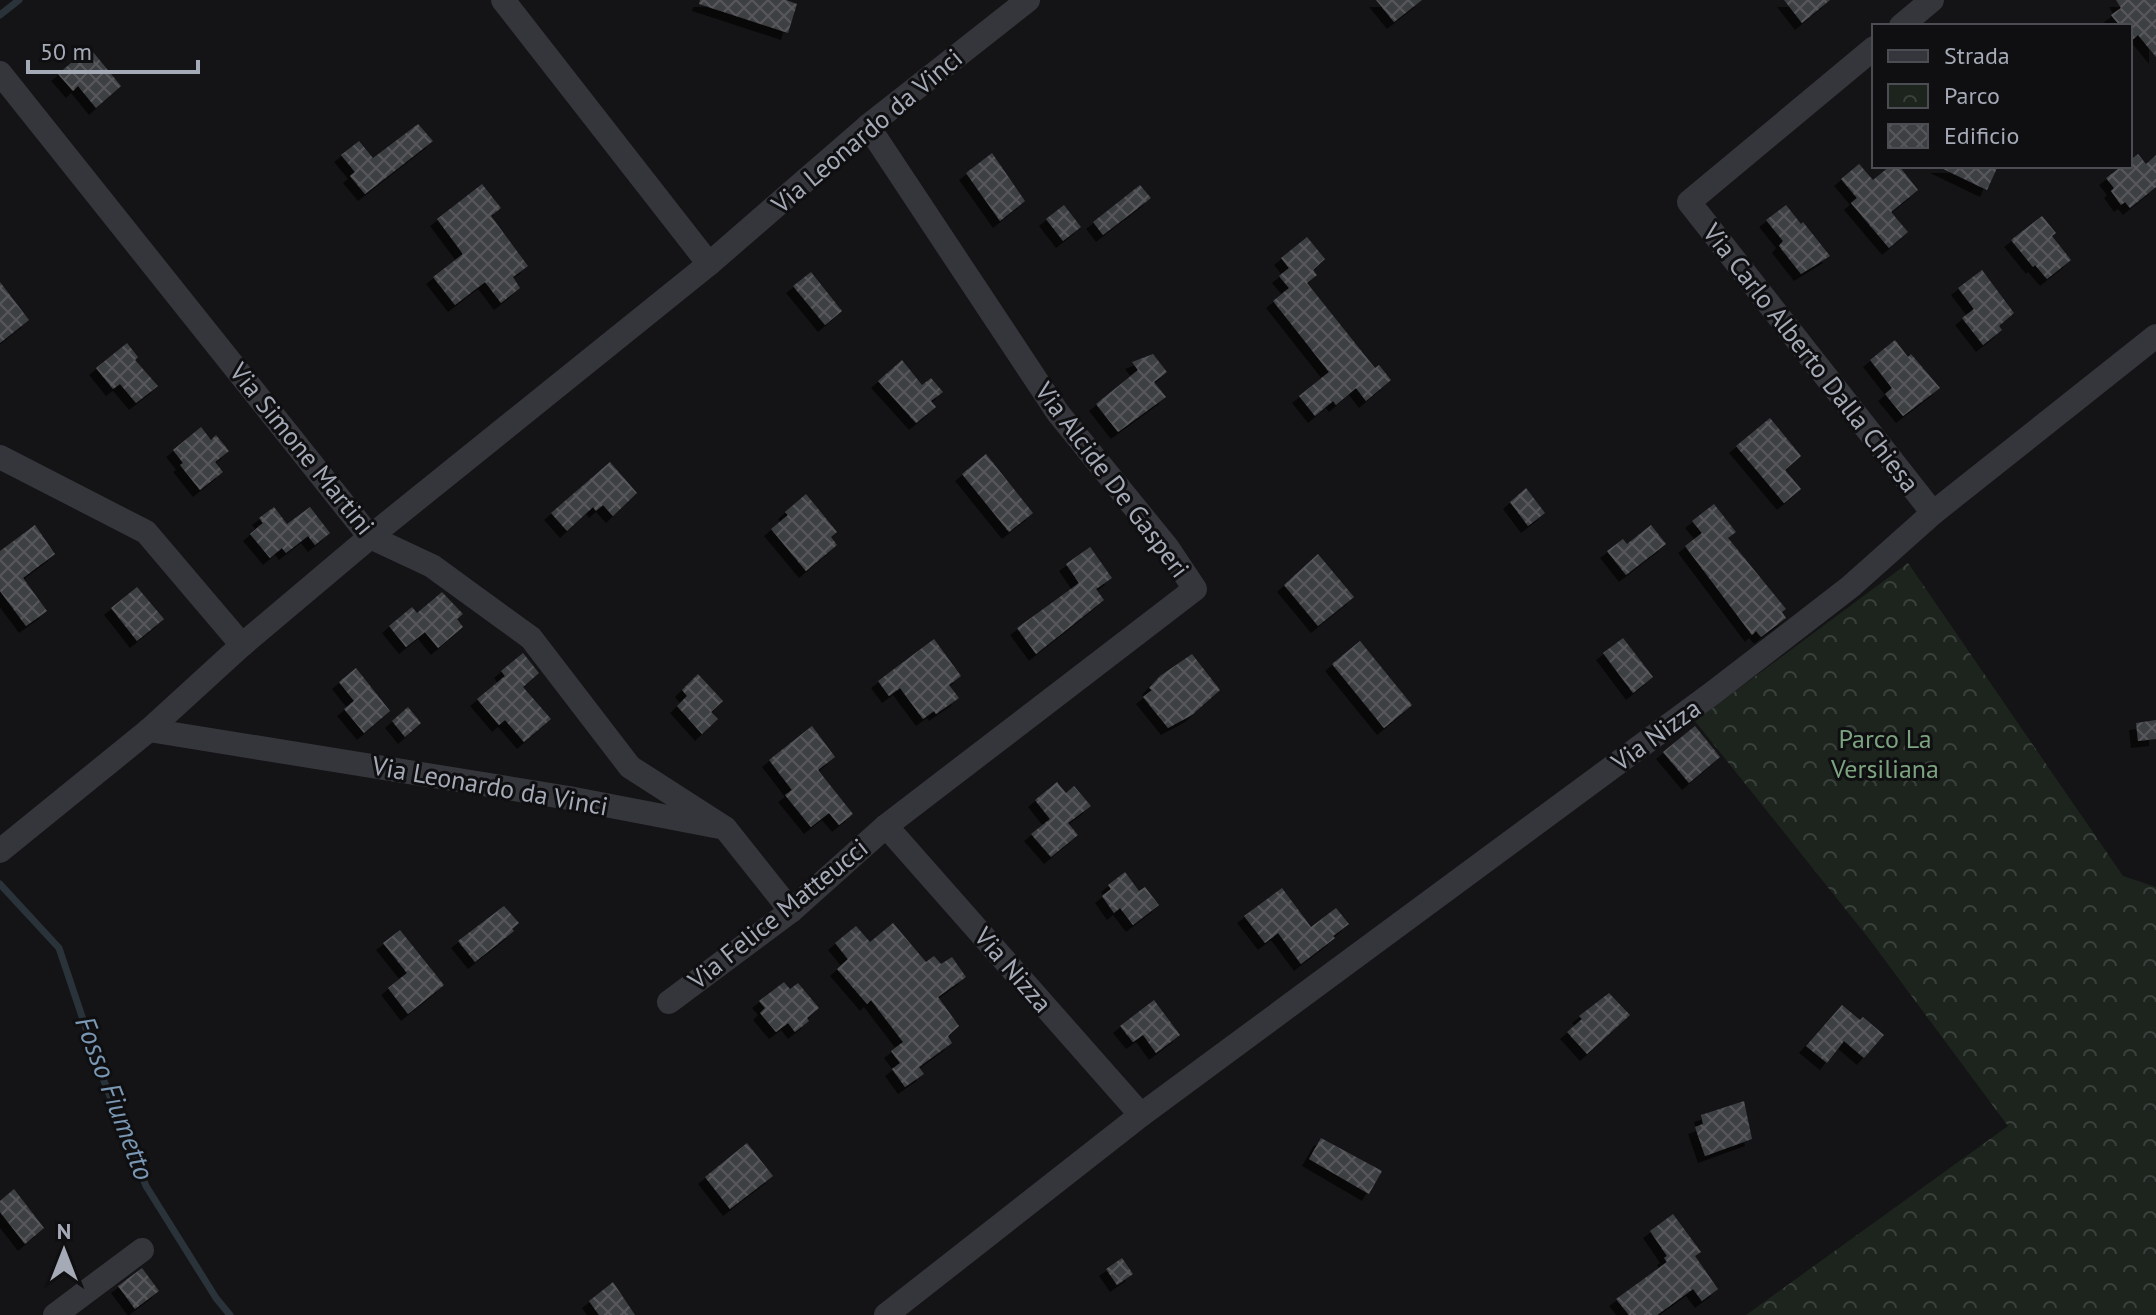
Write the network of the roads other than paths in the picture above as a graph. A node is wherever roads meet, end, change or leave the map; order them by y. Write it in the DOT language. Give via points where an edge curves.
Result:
graph roads {
  1 [pos="503,0"];
  2 [pos="1028,0"];
  3 [pos="1932,0"];
  4 [pos="1903,24"];
  5 [pos="1872,50"];
  6 [pos="0,73"];
  7 [pos="868,126"];
  8 [pos="709,264"];
  9 [pos="2156,336"];
  10 [pos="0,457"];
  11 [pos="1933,513"];
  12 [pos="370,537"];
  13 [pos="242,645"];
  14 [pos="149,730"];
  15 [pos="886,826"];
  16 [pos="725,828"];
  17 [pos="0,851"];
  18 [pos="791,911"];
  19 [pos="669,1002"];
  20 [pos="1141,1115"];
  21 [pos="142,1250"];
  22 [pos="55,1315"];
  23 [pos="886,1315"];
  1 -- 8 [label="street"];
  2 -- 7 [label="street, Via Leonardo da Vinci"];
  3 -- 4 [label="street"];
  5 -- 11 [label="street, Via Carlo Alberto Dalla Chiesa" via="1689,202"];
  6 -- 12 [label="street, Via Simone Martini"];
  7 -- 8 [label="street, Via Leonardo da Vinci"];
  7 -- 15 [label="street, Via Alcide De Gasperi" via="1058,413 1195,589"];
  8 -- 12 [label="street, Via Leonardo da Vinci"];
  9 -- 11 [label="street, Via Nizza"];
  10 -- 13 [label="street" via="146,532"];
  11 -- 20 [label="street, Via Nizza" via="1850,587 1726,683"];
  12 -- 13 [label="street, Via Leonardo da Vinci"];
  12 -- 16 [label="street, Via Simone Martini" via="432,566 531,638 630,767"];
  13 -- 14 [label="street, Via Leonardo da Vinci"];
  14 -- 16 [label="street, Via Leonardo da Vinci"];
  14 -- 17 [label="street, Via Leonardo da Vinci"];
  15 -- 18 [label="street, Via Felice Matteucci"];
  15 -- 20 [label="street, Via Nizza"];
  16 -- 18 [label="street"];
  18 -- 19 [label="street, Via Felice Matteucci"];
  20 -- 23 [label="street, Via Nizza"];
  21 -- 22 [label="street"];
}
